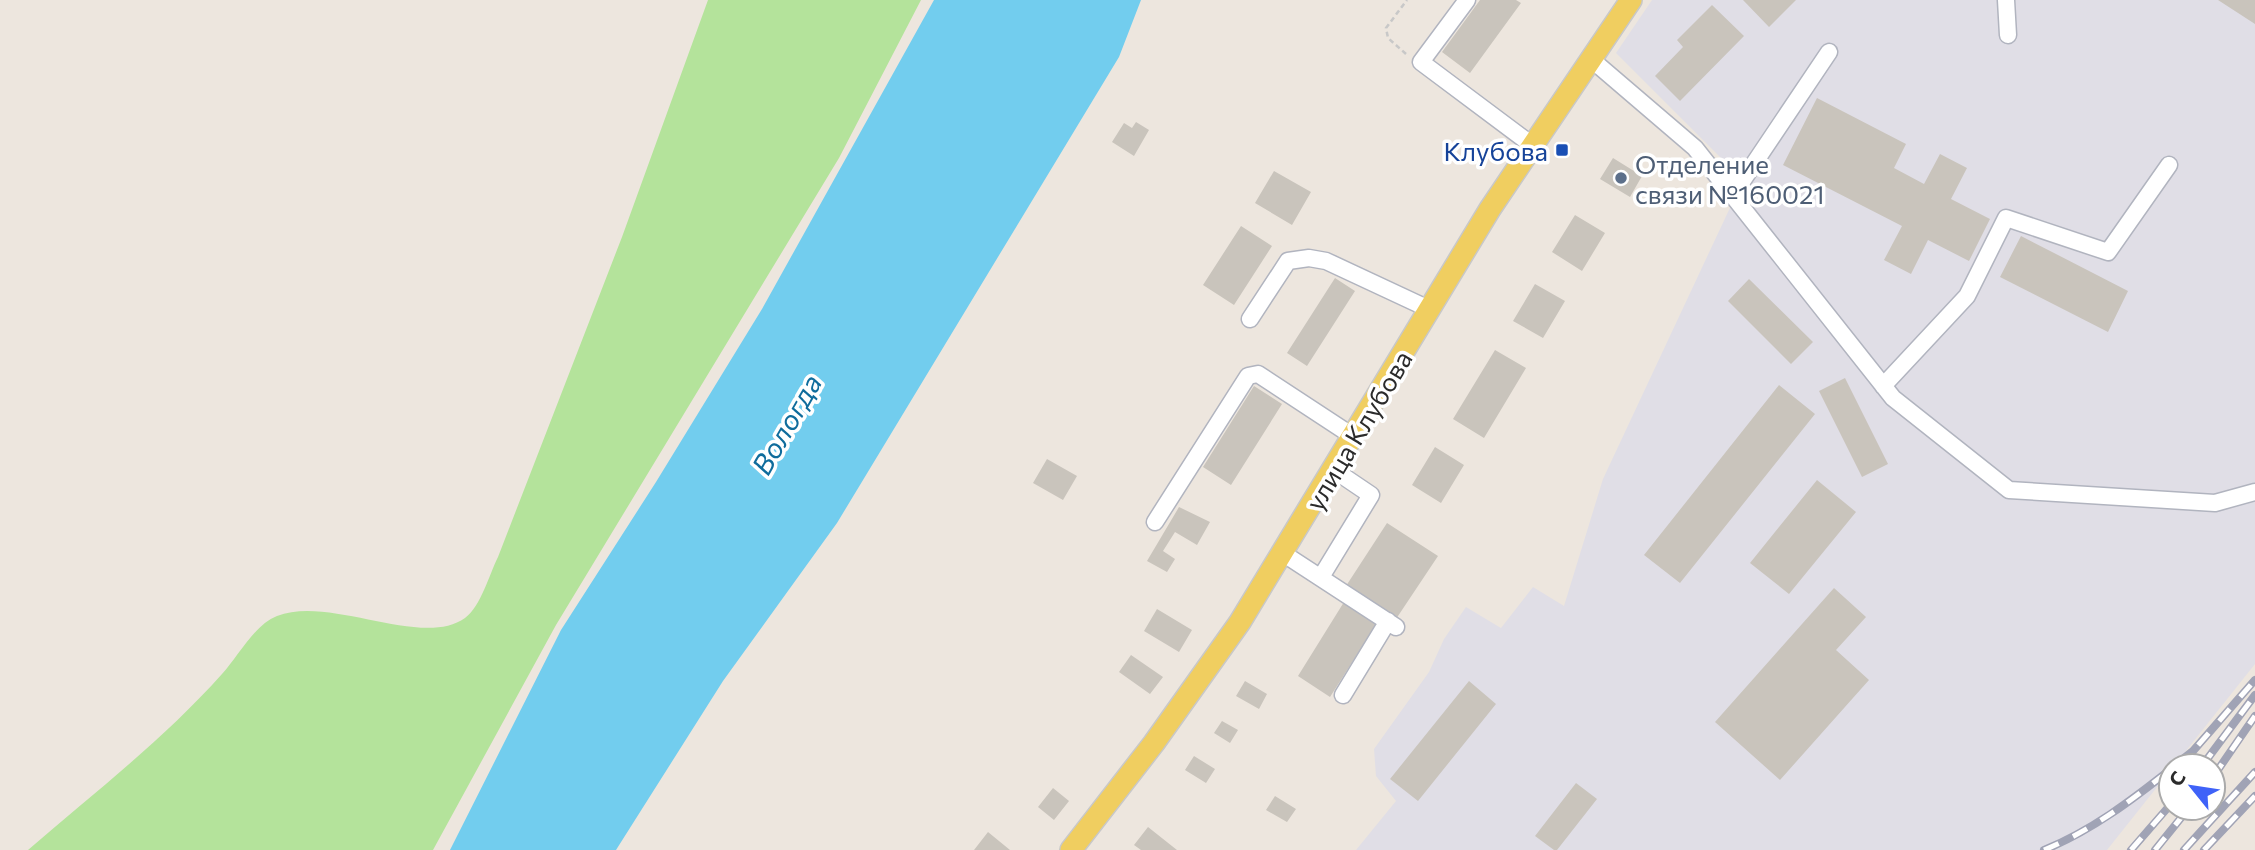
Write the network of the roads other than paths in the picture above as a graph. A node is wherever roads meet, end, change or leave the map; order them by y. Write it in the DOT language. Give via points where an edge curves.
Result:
graph roads {
  1 [pos="1467,0"];
  2 [pos="1632,0"];
  3 [pos="2006,0"];
  4 [pos="2008,35"];
  5 [pos="1829,52"];
  6 [pos="1591,59"];
  7 [pos="1532,145"];
  8 [pos="2169,164"];
  9 [pos="1725,187"];
  10 [pos="1431,310"];
  11 [pos="1250,319"];
  12 [pos="1883,386"];
  13 [pos="1354,437"];
  14 [pos="1334,470"];
  15 [pos="2255,492"];
  16 [pos="1155,522"];
  17 [pos="1284,554"];
  18 [pos="1321,577"];
  19 [pos="1343,695"];
  20 [pos="1071,850"];
  1 -- 7 [label="lane" via="1421,62"];
  2 -- 6 [label="main road, улица Клубова"];
  3 -- 4 [label="lane"];
  5 -- 9 [label="lane" via="1743,180"];
  6 -- 7 [label="main road, улица Клубова"];
  6 -- 9 [label="lane" via="1695,148"];
  7 -- 10 [label="main road, улица Клубова"];
  8 -- 12 [label="lane" via="2108,252 2006,218 1967,296"];
  9 -- 12 [label="lane"];
  10 -- 11 [label="lane" via="1342,267 1309,258 1288,261"];
  10 -- 13 [label="main road, улица Клубова"];
  12 -- 15 [label="lane" via="2009,490 2215,503"];
  13 -- 14 [label="main road, улица Клубова"];
  13 -- 16 [label="lane" via="1258,374 1248,376"];
  14 -- 17 [label="main road, улица Клубова"];
  14 -- 18 [label="lane" via="1371,495"];
  17 -- 18 [label="lane"];
  17 -- 20 [label="main road, улица Клубова" via="1154,743"];
  18 -- 19 [label="lane" via="1392,624"];
}
